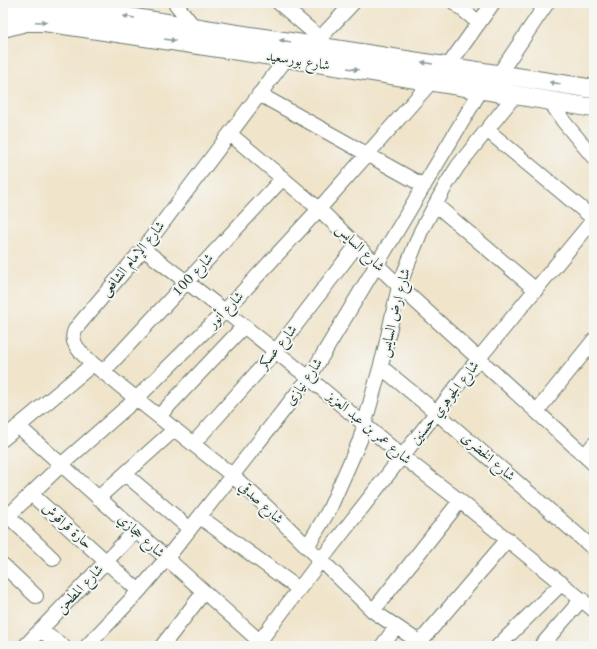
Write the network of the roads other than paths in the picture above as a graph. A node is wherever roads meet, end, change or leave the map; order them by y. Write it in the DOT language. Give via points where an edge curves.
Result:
graph roads {
  1 [pos="175,3"];
  2 [pos="279,3"];
  3 [pos="352,3"];
  4 [pos="455,3"];
  5 [pos="493,3"];
  6 [pos="548,3"];
  7 [pos="27,5"];
  8 [pos="5,18"];
  9 [pos="479,23"];
  10 [pos="194,27"];
  11 [pos="317,42"];
  12 [pos="286,58"];
  13 [pos="304,62"];
  14 [pos="448,66"];
  15 [pos="499,74"];
  16 [pos="431,82"];
  17 [pos="594,89"];
  18 [pos="481,90"];
  19 [pos="259,94"];
  20 [pos="515,95"];
  21 [pos="550,101"];
  22 [pos="594,108"];
  23 [pos="487,130"];
  24 [pos="230,134"];
  25 [pos="367,155"];
  26 [pos="594,158"];
  27 [pos="283,178"];
  28 [pos="424,186"];
  29 [pos="436,205"];
  30 [pos="319,209"];
  31 [pos="594,219"];
  32 [pos="357,245"];
  33 [pos="143,249"];
  34 [pos="378,264"];
  35 [pos="186,281"];
  36 [pos="399,286"];
  37 [pos="536,290"];
  38 [pos="225,311"];
  39 [pos="244,326"];
  40 [pos="594,340"];
  41 [pos="275,352"];
  42 [pos="479,358"];
  43 [pos="381,367"];
  44 [pos="98,368"];
  45 [pos="309,378"];
  46 [pos="136,398"];
  47 [pos="537,411"];
  48 [pos="437,413"];
  49 [pos="159,416"];
  50 [pos="365,425"];
  51 [pos="18,426"];
  52 [pos="175,429"];
  53 [pos="3,439"];
  54 [pos="193,444"];
  55 [pos="594,444"];
  56 [pos="403,457"];
  57 [pos="589,459"];
  58 [pos="61,465"];
  59 [pos="125,474"];
  60 [pos="233,476"];
  61 [pos="31,494"];
  62 [pos="98,498"];
  63 [pos="460,501"];
  64 [pos="200,517"];
  65 [pos="5,519"];
  66 [pos="190,529"];
  67 [pos="136,531"];
  68 [pos="508,539"];
  69 [pos="308,547"];
  70 [pos="594,549"];
  71 [pos="166,558"];
  72 [pos="53,559"];
  73 [pos="321,560"];
  74 [pos="106,561"];
  75 [pos="3,565"];
  76 [pos="562,583"];
  77 [pos="299,589"];
  78 [pos="139,591"];
  79 [pos="204,592"];
  80 [pos="36,596"];
  81 [pos="582,600"];
  82 [pos="594,610"];
  83 [pos="373,611"];
  84 [pos="396,627"];
  85 [pos="40,630"];
  86 [pos="260,644"];
  87 [pos="422,644"];
  88 [pos="25,646"];
  89 [pos="63,646"];
  90 [pos="87,646"];
  91 [pos="162,646"];
  92 [pos="382,646"];
  93 [pos="498,646"];
  94 [pos="541,646"];
  1 -- 10 [label="street"];
  2 -- 11 [label="street"];
  3 -- 11 [label="street"];
  4 -- 9 [label="street"];
  5 -- 9 [label="street"];
  6 -- 15 [label="street"];
  7 -- 8 [label="street, شارع بورسعيد"];
  10 -- 7 [label="street, شارع بورسعيد, one-way" via="83,10"];
  8 -- 12 [label="street, شارع بورسعيد, one-way"];
  9 -- 14 [label="street"];
  11 -- 10 [label="street, شارع بورسعيد, one-way"];
  11 -- 13 [label="street"];
  14 -- 11 [label="street, شارع بورسعيد, one-way"];
  12 -- 13 [label="street, شارع بورسعيد"];
  12 -- 19 [label="street, شارع الإمام الشافعى"];
  13 -- 16 [label="street, شارع بورسعيد, one-way"];
  14 -- 15 [label="street, شارع بورسعيد"];
  17 -- 15 [label="street, شارع بورسعيد, one-way"];
  16 -- 18 [label="street, شارع بورسعيد"];
  16 -- 25 [label="street, شارع أنور"];
  18 -- 20 [label="street, شارع بورسعيد"];
  18 -- 28 [label="street, شارع نيازى"];
  19 -- 24 [label="street, شارع الإمام الشافعى"];
  19 -- 25 [label="street"];
  20 -- 21 [label="street, شارع بورسعيد"];
  20 -- 23 [label="street, شارع ارض السايس"];
  21 -- 22 [label="street, شارع بورسعيد"];
  21 -- 26 [label="street"];
  23 -- 29 [label="street, شارع ارض السايس" via="458,166"];
  23 -- 31 [label="street"];
  24 -- 27 [label="street, شارع السايس"];
  24 -- 33 [label="street, شارع الإمام الشافعى"];
  25 -- 28 [label="street"];
  25 -- 30 [label="street, شارع أنور"];
  27 -- 30 [label="street, شارع السايس"];
  27 -- 35 [label="street, شارع 100"];
  28 -- 34 [label="street, شارع نيازى"];
  29 -- 36 [label="street, شارع ارض السايس" via="421,231"];
  29 -- 37 [label="street"];
  30 -- 32 [label="street, شارع السايس"];
  30 -- 38 [label="street, شارع أنور"];
  31 -- 37 [label="street, شارع الجوهري حسنين"];
  32 -- 34 [label="street, شارع السايس"];
  32 -- 41 [label="street, شارع عسكر"];
  33 -- 35 [label="street, شارع عمر بن عبد العزيز"];
  33 -- 44 [label="street, شارع الإمام الشافعى" via="74,332 75,345"];
  34 -- 36 [label="street, شارع السايس"];
  34 -- 45 [label="street, شارع نيازى"];
  35 -- 38 [label="street, شارع عمر بن عبد العزيز"];
  35 -- 44 [label="street, شارع 100"];
  36 -- 42 [label="street, شارع السايس"];
  36 -- 43 [label="street, شارع ارض السايس"];
  37 -- 42 [label="street, شارع الجوهري حسنين"];
  38 -- 39 [label="street, شارع عمر بن عبد العزيز"];
  38 -- 46 [label="street, شارع أنور"];
  39 -- 41 [label="street, شارع عمر بن عبد العزيز"];
  39 -- 49 [label="street"];
  40 -- 47 [label="street"];
  41 -- 45 [label="street, شارع عمر بن عبد العزيز"];
  41 -- 54 [label="street, شارع عسكر"];
  42 -- 47 [label="street, شارع السايس"];
  42 -- 48 [label="street, شارع الجوهري حسنين"];
  43 -- 48 [label="street, شارع الخضرى"];
  43 -- 50 [label="street, شارع ارض السايس"];
  44 -- 46 [label="street, شارع صدقي"];
  44 -- 51 [label="street"];
  45 -- 50 [label="street, شارع عمر بن عبد العزيز"];
  45 -- 60 [label="street, شارع نيازى"];
  46 -- 49 [label="street, شارع صدقي"];
  46 -- 58 [label="street, شارع أنور"];
  47 -- 57 [label="street, شارع السايس"];
  48 -- 56 [label="street, شارع الجوهري حسنين"];
  48 -- 70 [label="street, شارع الخضرى"];
  49 -- 52 [label="street, شارع صدقي"];
  50 -- 56 [label="street, شارع عمر بن عبد العزيز"];
  50 -- 69 [label="street, شارع ارض السايس" via="329,510"];
  51 -- 53 [label="street"];
  51 -- 58 [label="street, شارع حجازي"];
  52 -- 54 [label="street, شارع صدقي"];
  52 -- 59 [label="street"];
  54 -- 60 [label="street, شارع صدقي"];
  55 -- 57 [label="street"];
  56 -- 63 [label="street, شارع عمر بن عبد العزيز"];
  56 -- 73 [label="street, شارع الجوهري حسنين"];
  58 -- 61 [label="street, شارع أنور"];
  58 -- 62 [label="street, شارع حجازي"];
  59 -- 62 [label="street"];
  59 -- 66 [label="street"];
  60 -- 64 [label="street, شارع نيازى"];
  60 -- 69 [label="street, شارع صدقي"];
  61 -- 65 [label="street, شارع أنور"];
  61 -- 74 [label="street, حارة قراقوش"];
  62 -- 67 [label="street, شارع حجازي"];
  63 -- 68 [label="street, شارع عمر بن عبد العزيز"];
  63 -- 83 [label="street"];
  64 -- 66 [label="street, شارع نيازى"];
  64 -- 77 [label="street"];
  65 -- 72 [label="street"];
  66 -- 71 [label="street, شارع نيازى"];
  67 -- 71 [label="street, شارع حجازي"];
  67 -- 74 [label="street, شارع المطحن"];
  68 -- 76 [label="street, شارع عمر بن عبد العزيز"];
  68 -- 87 [label="street"];
  69 -- 73 [label="street, شارع صدقي"];
  71 -- 78 [label="street, شارع نيازى"];
  71 -- 79 [label="street, شارع حجازي"];
  73 -- 77 [label="street, شارع الجوهري حسنين"];
  73 -- 83 [label="street, شارع صدقي"];
  74 -- 78 [label="street, حارة قراقوش"];
  74 -- 85 [label="street, شارع المطحن"];
  75 -- 80 [label="street"];
  76 -- 81 [label="street, شارع عمر بن عبد العزيز"];
  76 -- 93 [label="street"];
  77 -- 86 [label="street, شارع الجوهري حسنين"];
  78 -- 90 [label="street, شارع نيازى"];
  79 -- 86 [label="street, شارع حجازي"];
  79 -- 91 [label="street"];
  81 -- 82 [label="street, شارع عمر بن عبد العزيز"];
  81 -- 94 [label="street"];
  83 -- 84 [label="street, شارع صدقي"];
  84 -- 87 [label="street, شارع صدقي"];
  84 -- 92 [label="street"];
  85 -- 88 [label="street, شارع المطحن"];
  85 -- 89 [label="street"];
}
